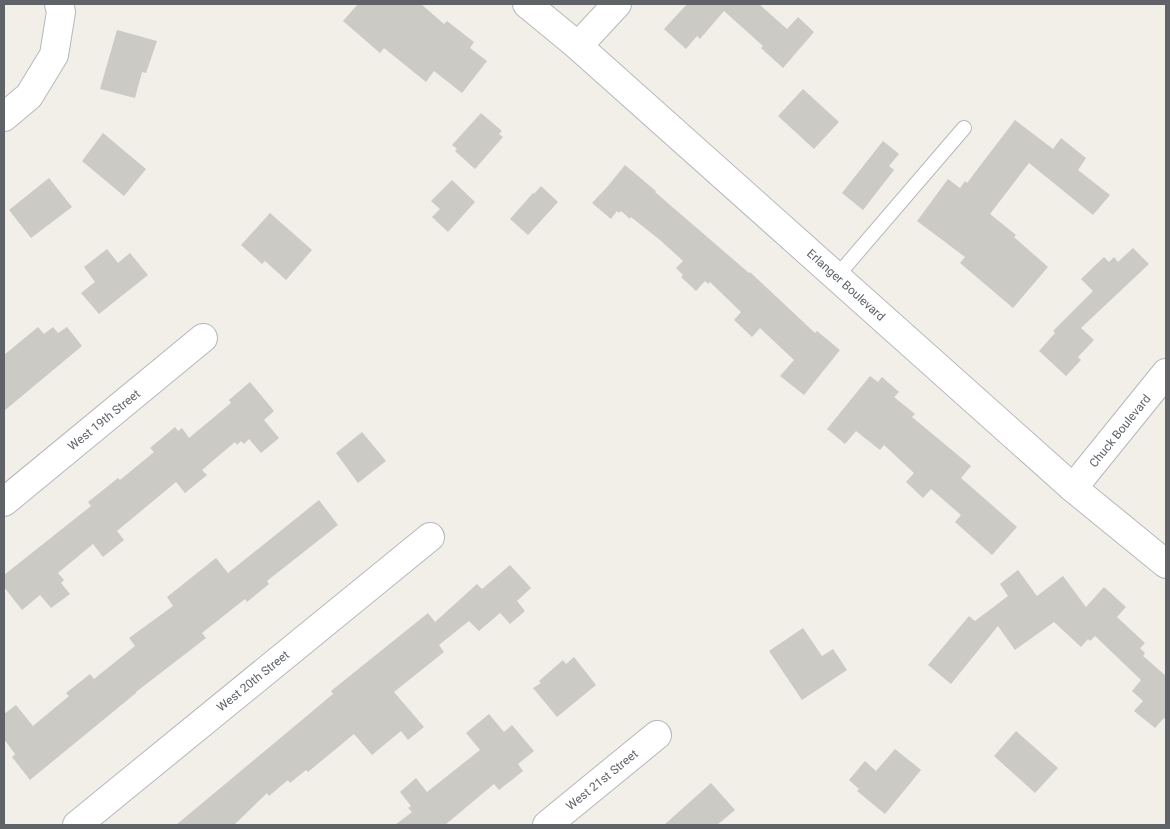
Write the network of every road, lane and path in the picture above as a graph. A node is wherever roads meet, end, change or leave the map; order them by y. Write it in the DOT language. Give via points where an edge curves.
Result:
graph roads {
  1 [pos="59,4"];
  2 [pos="527,4"];
  3 [pos="617,4"];
  4 [pos="578,46"];
  5 [pos="4,117"];
  6 [pos="964,128"];
  7 [pos="837,276"];
  8 [pos="204,338"];
  9 [pos="1166,373"];
  10 [pos="1073,488"];
  11 [pos="4,502"];
  12 [pos="430,537"];
  13 [pos="1166,564"];
  14 [pos="657,735"];
  15 [pos="77,825"];
  16 [pos="547,825"];
  1 -- 5 [label="street" via="61,12 54,55 29,96"];
  2 -- 4 [label="street, Erlanger Boulevard"];
  3 -- 4 [label="street"];
  4 -- 7 [label="street, Erlanger Boulevard"];
  6 -- 7 [label="lane"];
  7 -- 10 [label="street, Erlanger Boulevard"];
  8 -- 11 [label="street, West 19th Street"];
  9 -- 10 [label="street, Chuck Boulevard"];
  10 -- 13 [label="street, Erlanger Boulevard"];
  12 -- 15 [label="street, West 20th Street"];
  14 -- 16 [label="street, West 21st Street"];
}
